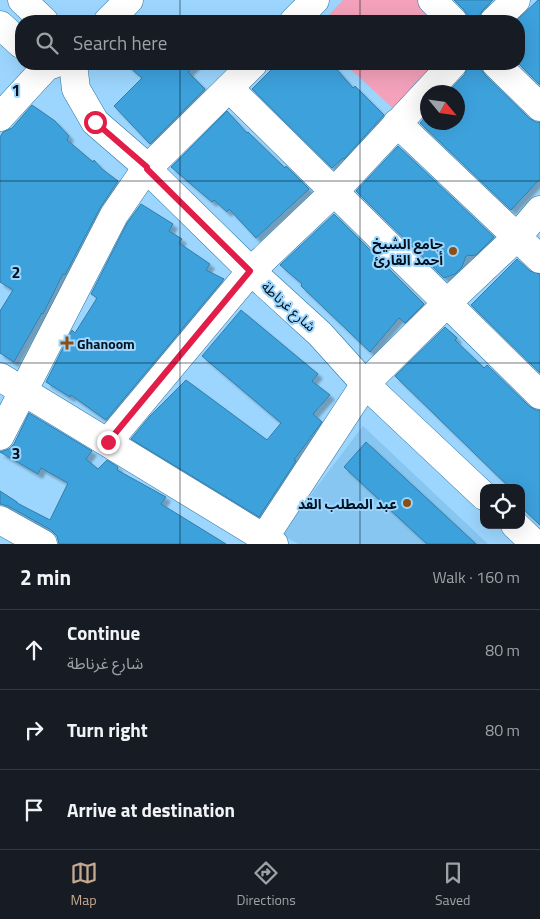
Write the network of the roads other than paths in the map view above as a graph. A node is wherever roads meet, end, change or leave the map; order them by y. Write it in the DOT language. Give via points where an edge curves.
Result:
graph roads {
  1 [pos="22,0"];
  2 [pos="129,0"];
  3 [pos="315,0"];
  4 [pos="432,0"];
  5 [pos="516,0"];
  6 [pos="38,15"];
  7 [pos="114,15"];
  8 [pos="300,15"];
  9 [pos="447,15"];
  10 [pos="500,15"];
  11 [pos="0,25"];
  12 [pos="15,39"];
  13 [pos="43,70"];
  14 [pos="74,70"];
  15 [pos="247,70"];
  16 [pos="447,70"];
  17 [pos="502,70"];
  18 [pos="229,88"];
  19 [pos="540,107"];
  20 [pos="0,117"];
  21 [pos="397,123"];
  22 [pos="147,168"];
  23 [pos="334,192"];
  24 [pos="540,210"];
  25 [pos="517,237"];
  26 [pos="540,259"];
  27 [pos="250,271"];
  28 [pos="447,303"];
  29 [pos="0,377"];
  30 [pos="365,384"];
  31 [pos="23,391"];
  32 [pos="540,394"];
  33 [pos="0,436"];
  34 [pos="108,442"];
  35 [pos="480,492"];
  36 [pos="0,520"];
  37 [pos="270,541"];
  38 [pos="43,544"];
  1 -- 6 [label="street"];
  2 -- 7 [label="street"];
  3 -- 8 [label="street"];
  4 -- 9 [label="street"];
  5 -- 10 [label="street"];
  11 -- 12 [label="street"];
  13 -- 20 [label="street"];
  14 -- 22 [label="street, شارع غرناطة" via="76,89 95,122"];
  15 -- 18 [label="street"];
  16 -- 21 [label="street"];
  17 -- 19 [label="street"];
  18 -- 22 [label="street"];
  18 -- 23 [label="street"];
  21 -- 23 [label="street"];
  21 -- 25 [label="street"];
  22 -- 27 [label="street, شارع غرناطة"];
  22 -- 31 [label="street" via="114,215"];
  23 -- 27 [label="street"];
  23 -- 28 [label="street"];
  24 -- 25 [label="street"];
  25 -- 26 [label="street"];
  25 -- 28 [label="street"];
  27 -- 30 [label="street, شارع غرناطة" via="320,334"];
  27 -- 34 [label="street"];
  28 -- 30 [label="street"];
  28 -- 32 [label="street"];
  29 -- 31 [label="street"];
  30 -- 35 [label="street, شارع غرناطة"];
  30 -- 37 [label="street"];
  31 -- 33 [label="street"];
  31 -- 34 [label="street"];
  34 -- 37 [label="street"];
  36 -- 38 [label="street"];
}
